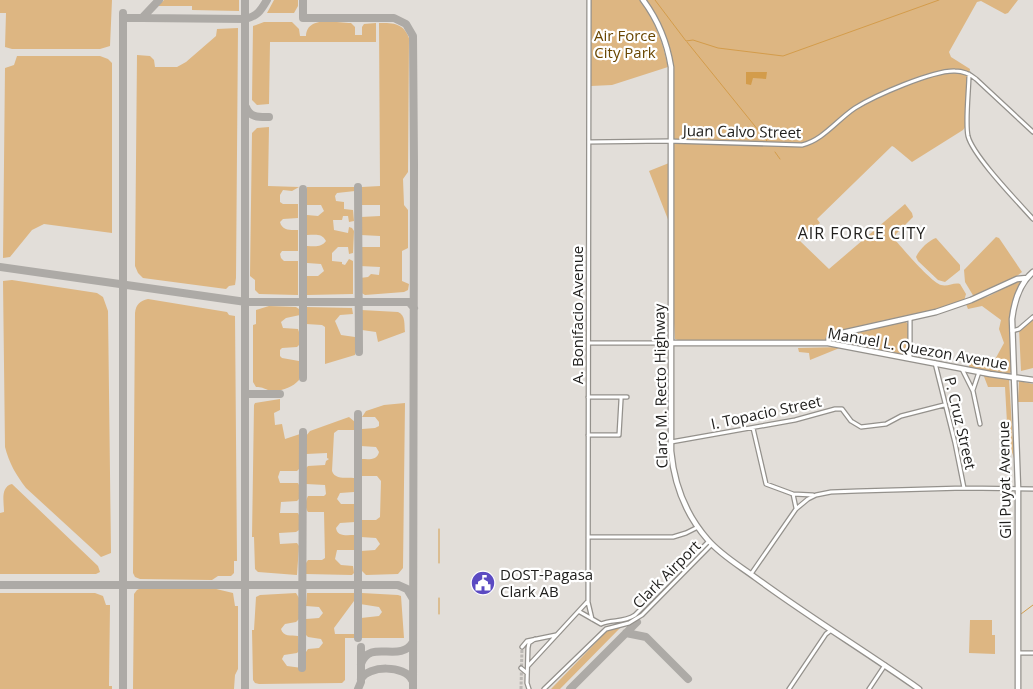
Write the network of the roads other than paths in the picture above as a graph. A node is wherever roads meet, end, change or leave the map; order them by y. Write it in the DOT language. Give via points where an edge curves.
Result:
graph roads {
  1 [pos="589,0"];
  2 [pos="643,0"];
  3 [pos="969,73"];
  4 [pos="1033,132"];
  5 [pos="589,142"];
  6 [pos="671,142"];
  7 [pos="1033,218"];
  8 [pos="1030,275"];
  9 [pos="1033,317"];
  10 [pos="910,318"];
  11 [pos="1012,332"];
  12 [pos="589,342"];
  13 [pos="671,343"];
  14 [pos="828,343"];
  15 [pos="910,359"];
  16 [pos="935,364"];
  17 [pos="961,368"];
  18 [pos="979,372"];
  19 [pos="1014,377"];
  20 [pos="1033,380"];
  21 [pos="973,391"];
  22 [pos="588,397"];
  23 [pos="621,397"];
  24 [pos="627,397"];
  25 [pos="944,405"];
  26 [pos="980,424"];
  27 [pos="753,428"];
  28 [pos="588,435"];
  29 [pos="675,441"];
  30 [pos="964,488"];
  31 [pos="1018,488"];
  32 [pos="1033,489"];
  33 [pos="793,494"];
  34 [pos="816,495"];
  35 [pos="796,509"];
  36 [pos="698,526"];
  37 [pos="588,537"];
  38 [pos="710,542"];
  39 [pos="751,574"];
  40 [pos="666,587"];
  41 [pos="588,602"];
  42 [pos="580,612"];
  43 [pos="592,619"];
  44 [pos="606,622"];
  45 [pos="601,624"];
  46 [pos="606,628"];
  47 [pos="830,631"];
  48 [pos="557,635"];
  49 [pos="535,639"];
  50 [pos="522,646"];
  51 [pos="1018,653"];
  52 [pos="1033,653"];
  53 [pos="884,665"];
  54 [pos="528,666"];
  55 [pos="521,668"];
  56 [pos="528,673"];
  57 [pos="529,689"];
  58 [pos="544,689"];
  59 [pos="789,689"];
  60 [pos="869,689"];
  61 [pos="919,689"];
  62 [pos="1018,689"];
  1 -- 5 [label="street, A. Bonifacio Avenue"];
  2 -- 6 [label="main road, Claro M. Recto Highway" via="658,25 670,60"];
  3 -- 4 [label="street"];
  3 -- 6 [label="street, Juan Calvo Street" via="956,70 942,72 883,93 854,109 814,141 802,145"];
  3 -- 7 [label="street" via="970,142"];
  5 -- 6 [label="street, Juan Calvo Street"];
  5 -- 12 [label="street, A. Bonifacio Avenue"];
  6 -- 13 [label="main road, Claro M. Recto Highway"];
  8 -- 10 [label="main road" via="957,306"];
  8 -- 11 [label="main road, Gil Puyat Avenue" via="1015,304"];
  9 -- 11 [label="street"];
  10 -- 14 [label="main road" via="835,335"];
  10 -- 15 [label="street"];
  11 -- 19 [label="main road, Gil Puyat Avenue"];
  12 -- 13 [label="street, Manuel L. Quezon Avenue"];
  12 -- 22 [label="street, A. Bonifacio Avenue"];
  13 -- 14 [label="main road, Manuel L. Quezon Avenue"];
  13 -- 29 [label="main road, Claro M. Recto Highway"];
  14 -- 15 [label="main road, Manuel L. Quezon Avenue"];
  15 -- 16 [label="main road, Manuel L. Quezon Avenue"];
  16 -- 17 [label="main road, Manuel L. Quezon Avenue"];
  16 -- 25 [label="street, P. Cruz Street"];
  17 -- 18 [label="main road, Manuel L. Quezon Avenue"];
  17 -- 21 [label="street"];
  18 -- 19 [label="main road, Manuel L. Quezon Avenue"];
  18 -- 21 [label="street"];
  19 -- 20 [label="main road, Manuel L. Quezon Avenue"];
  19 -- 31 [label="main road, Gil Puyat Avenue"];
  21 -- 26 [label="street"];
  22 -- 23 [label="street"];
  22 -- 28 [label="street, A. Bonifacio Avenue"];
  23 -- 24 [label="street"];
  23 -- 28 [label="street" via="620,434"];
  25 -- 27 [label="street, I. Topacio Street" via="901,416 886,424 861,427 842,409 835,408 806,418"];
  25 -- 30 [label="street, P. Cruz Street"];
  27 -- 29 [label="street, I. Topacio Street"];
  27 -- 33 [label="street" via="766,484"];
  28 -- 37 [label="street, A. Bonifacio Avenue"];
  29 -- 36 [label="main road, Claro M. Recto Highway" via="672,458 676,482"];
  30 -- 31 [label="street"];
  30 -- 34 [label="street"];
  31 -- 32 [label="street"];
  31 -- 51 [label="main road, Gil Puyat Avenue"];
  33 -- 34 [label="street"];
  33 -- 35 [label="street"];
  34 -- 35 [label="street"];
  35 -- 39 [label="street"];
  36 -- 37 [label="street" via="673,537"];
  36 -- 38 [label="main road, Claro M. Recto Highway"];
  37 -- 41 [label="street, A. Bonifacio Avenue"];
  38 -- 39 [label="main road, Claro M. Recto Highway"];
  38 -- 40 [label="street, Clark Airport"];
  39 -- 47 [label="main road, Claro M. Recto Highway"];
  40 -- 44 [label="street, Clark Airport" via="631,618"];
  40 -- 46 [label="street, Clark Airport" via="638,618 624,625"];
  41 -- 42 [label="street"];
  41 -- 43 [label="street, A. Bonifacio Avenue"];
  42 -- 43 [label="street"];
  42 -- 48 [label="street"];
  43 -- 45 [label="street"];
  44 -- 45 [label="street, Clark Airport"];
  44 -- 46 [label="street"];
  45 -- 46 [label="street"];
  46 -- 58 [label="street"];
  47 -- 53 [label="main road, Claro M. Recto Highway"];
  47 -- 59 [label="street"];
  48 -- 49 [label="street"];
  48 -- 54 [label="street"];
  49 -- 50 [label="street"];
  49 -- 54 [label="street" via="528,646"];
  51 -- 52 [label="street"];
  51 -- 62 [label="main road, Gil Puyat Avenue"];
  53 -- 60 [label="street"];
  53 -- 61 [label="main road, Claro M. Recto Highway"];
  54 -- 56 [label="street"];
  55 -- 56 [label="street"];
  56 -- 57 [label="street"];
}
